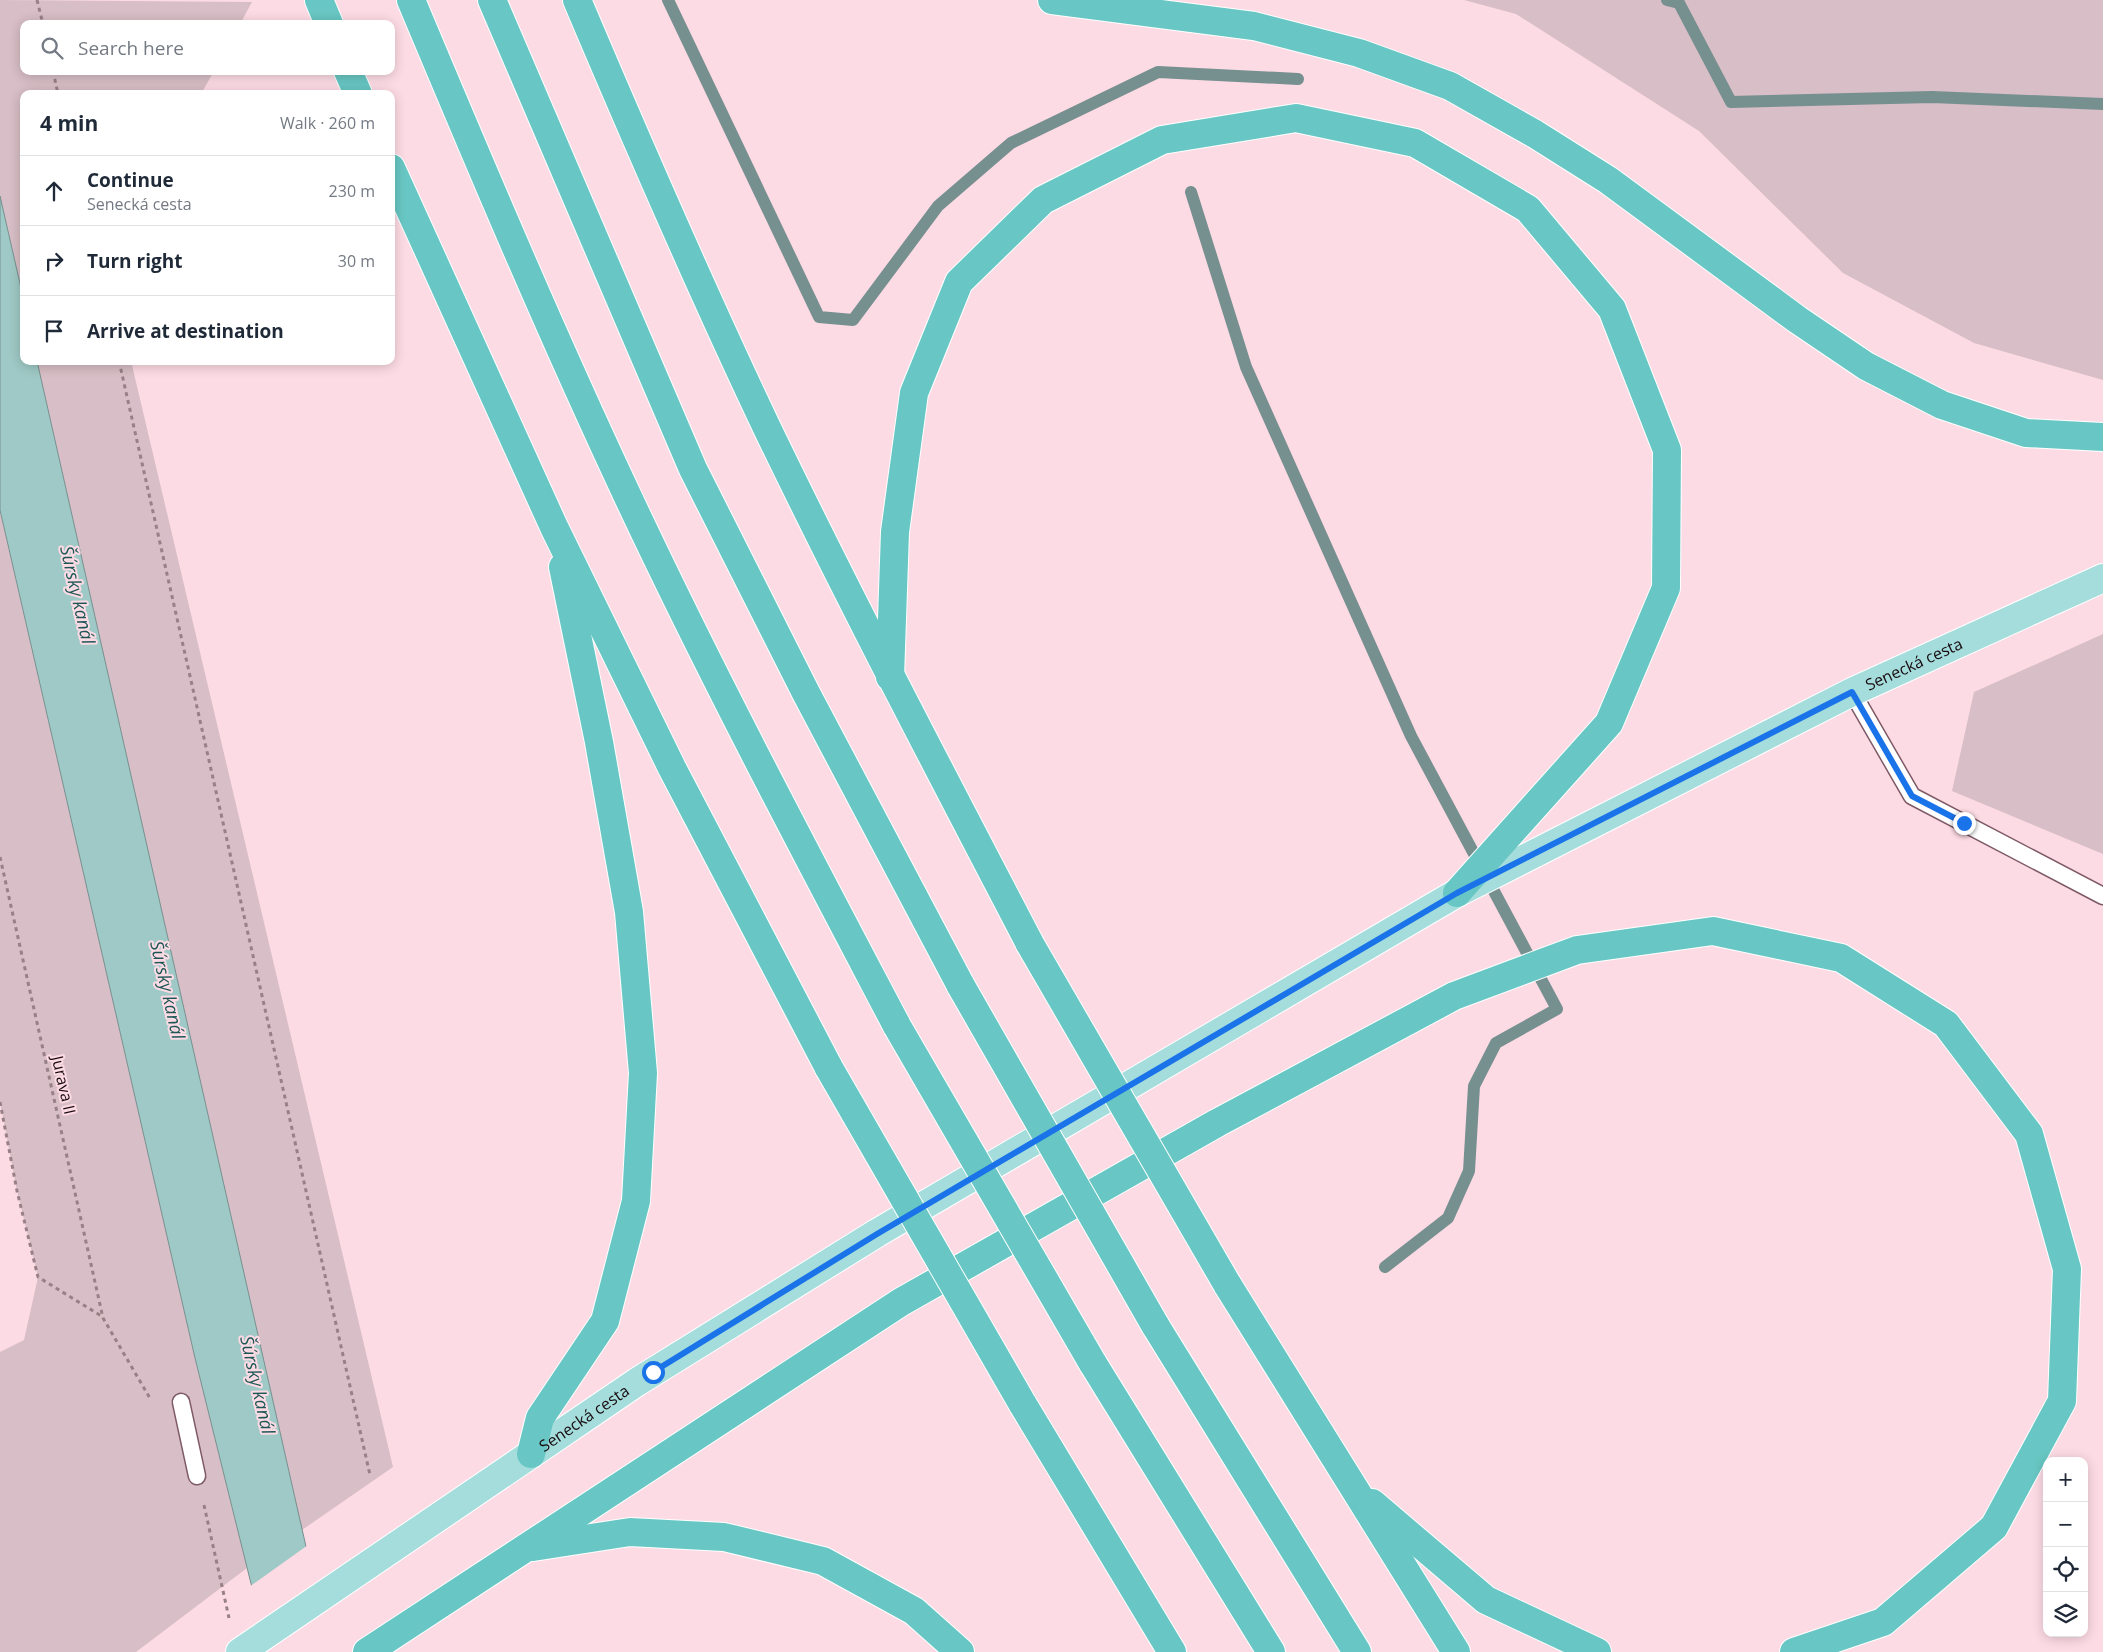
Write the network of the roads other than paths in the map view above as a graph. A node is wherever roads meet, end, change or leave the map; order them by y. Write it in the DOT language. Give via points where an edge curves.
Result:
graph roads {
  1 [pos="319,0"];
  2 [pos="411,0"];
  3 [pos="492,0"];
  4 [pos="577,0"];
  5 [pos="1052,0"];
  6 [pos="327,20"];
  7 [pos="350,75"];
  8 [pos="356,90"];
  9 [pos="395,177"];
  10 [pos="2103,436"];
  11 [pos="554,527"];
  12 [pos="2103,578"];
  13 [pos="890,677"];
  14 [pos="1852,692"];
  15 [pos="1457,893"];
  16 [pos="2103,896"];
  17 [pos="181,1402"];
  18 [pos="531,1454"];
  19 [pos="197,1476"];
  20 [pos="1352,1486"];
  21 [pos="521,1549"];
  22 [pos="240,1652"];
  23 [pos="367,1652"];
  24 [pos="960,1652"];
  25 [pos="1172,1652"];
  26 [pos="1271,1652"];
  27 [pos="1357,1652"];
  28 [pos="1456,1652"];
  29 [pos="1598,1652"];
  30 [pos="1794,1652"];
  1 -- 6 [label="highway"];
  2 -- 26 [label="highway, bridge" via="524,271 629,498 742,730 897,1026 1092,1362"];
  3 -- 27 [label="highway, bridge" via="693,469 806,693 961,986 1155,1325"];
  4 -- 13 [label="highway" via="679,238 767,427"];
  5 -- 10 [label="highway" via="1254,26 1359,53 1450,86 1608,180 1866,366 1942,405 2026,433"];
  7 -- 8 [label="highway"];
  9 -- 11 [label="highway"];
  11 -- 18 [label="highway" via="600,742 629,912 643,1073 636,1201 605,1321 540,1418"];
  11 -- 25 [label="highway, bridge" via="672,768 830,1068 1022,1403"];
  12 -- 14 [label="main road, Senecká cesta"];
  13 -- 15 [label="highway" via="895,532 914,393 959,282 1043,200 1162,140 1296,118 1415,143 1528,209 1612,308 1667,450 1666,588 1609,723"];
  13 -- 20 [label="highway, bridge" via="1030,944 1227,1284"];
  14 -- 15 [label="main road, Senecká cesta"];
  14 -- 16 [label="lane" via="1912,796"];
  15 -- 18 [label="main road, Senecká cesta" via="877,1234 637,1382"];
  17 -- 19 [label="lane"];
  18 -- 22 [label="main road, Senecká cesta"];
  20 -- 28 [label="highway"];
  20 -- 29 [label="highway" via="1486,1600"];
  21 -- 23 [label="highway"];
  21 -- 24 [label="highway" via="630,1532 724,1537 822,1561 914,1611"];
  21 -- 30 [label="highway" via="901,1302 1217,1123 1454,996 1577,950 1713,931 1841,958 1946,1024 2029,1134 2067,1269 2062,1401 1994,1527 1882,1622"];
}
